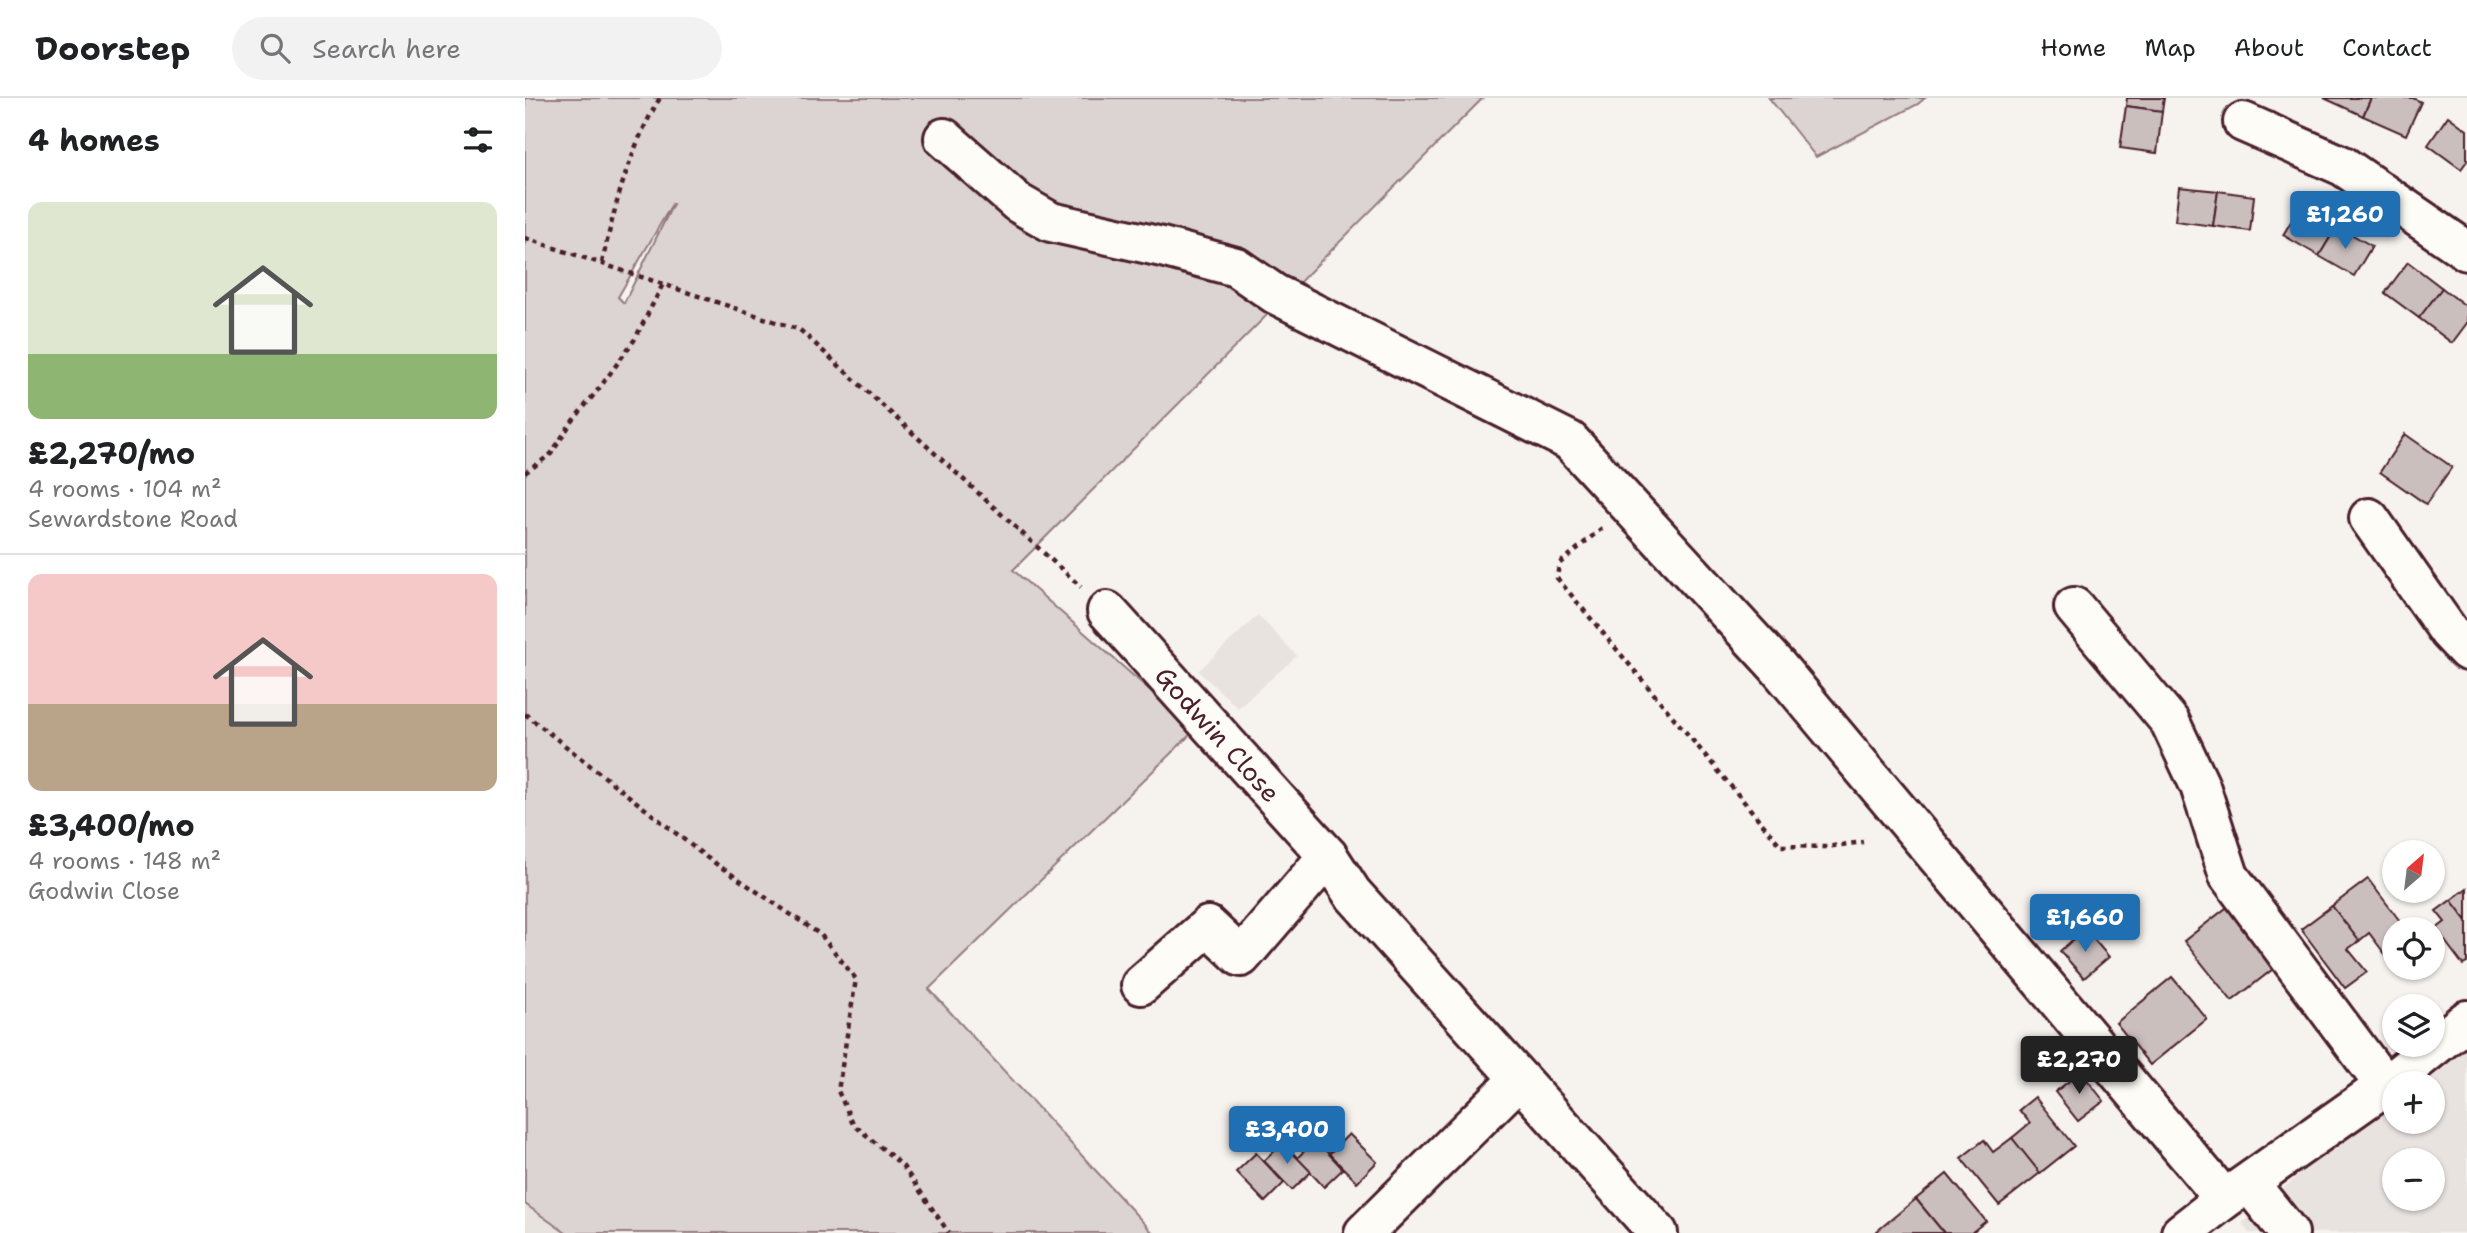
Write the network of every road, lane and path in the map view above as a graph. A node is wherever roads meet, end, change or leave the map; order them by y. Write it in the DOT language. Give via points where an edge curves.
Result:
graph roads {
  1 [pos="660,98"];
  2 [pos="2243,122"];
  3 [pos="944,138"];
  4 [pos="525,238"];
  5 [pos="2467,251"];
  6 [pos="601,263"];
  7 [pos="663,284"];
  8 [pos="525,473"];
  9 [pos="1629,505"];
  10 [pos="2369,518"];
  11 [pos="2074,607"];
  12 [pos="1107,611"];
  13 [pos="2467,651"];
  14 [pos="525,714"];
  15 [pos="1863,842"];
  16 [pos="1328,856"];
  17 [pos="1141,985"];
  18 [pos="2467,1020"];
  19 [pos="2404,1071"];
  20 [pos="1519,1079"];
  21 [pos="2382,1082"];
  22 [pos="2382,1088"];
  23 [pos="2235,1192"];
  24 [pos="949,1233"];
  25 [pos="1364,1233"];
  26 [pos="1658,1233"];
  27 [pos="2181,1233"];
  28 [pos="2289,1233"];
  1 -- 6 [label="path" via="628,166"];
  2 -- 5 [label="street" via="2343,166"];
  3 -- 9 [label="street" via="1017,203 1051,222 1236,267 1275,294 1570,441"];
  4 -- 6 [label="path"];
  6 -- 7 [label="path"];
  7 -- 8 [label="path" via="635,339 601,386 551,454"];
  7 -- 12 [label="path" via="800,330"];
  9 -- 15 [label="path" via="1559,564 1557,578 1781,846"];
  9 -- 23 [label="street" via="1777,666 2212,1184"];
  10 -- 13 [label="street" via="2448,632"];
  11 -- 21 [label="street" via="2170,722 2200,786 2228,876"];
  12 -- 16 [label="street, Godwin Close"];
  14 -- 24 [label="path" via="706,857 821,935 856,979 838,1091 853,1124 902,1165"];
  16 -- 17 [label="street" via="1241,957 1208,926"];
  16 -- 20 [label="street, Godwin Close" via="1352,892"];
  18 -- 19 [label="street"];
  20 -- 25 [label="street"];
  20 -- 26 [label="street, Godwin Close"];
  22 -- 23 [label="street"];
  23 -- 27 [label="street"];
  23 -- 28 [label="street"];
}
